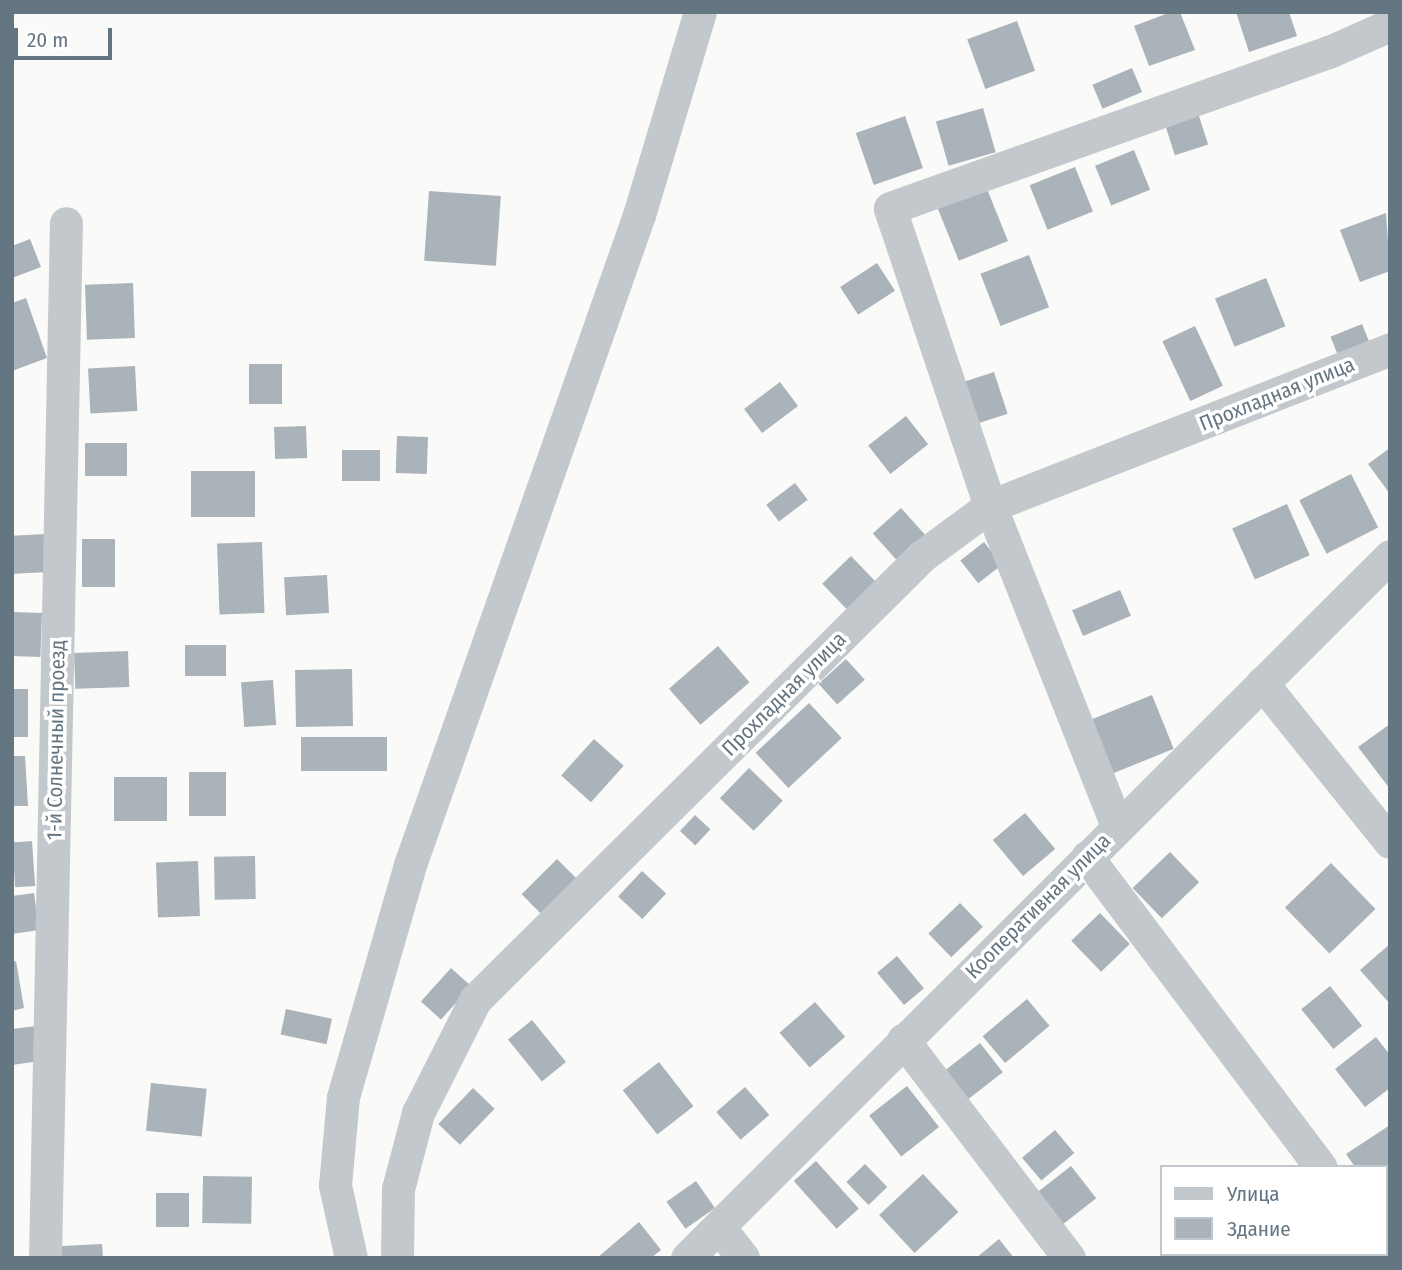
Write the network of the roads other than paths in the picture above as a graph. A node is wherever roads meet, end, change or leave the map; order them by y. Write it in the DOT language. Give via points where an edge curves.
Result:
graph roads {
  1 [pos="701,12"];
  2 [pos="1390,25"];
  3 [pos="66,223"];
  4 [pos="1390,349"];
  5 [pos="990,506"];
  6 [pos="1390,556"];
  7 [pos="1262,683"];
  8 [pos="1117,826"];
  9 [pos="1390,842"];
  10 [pos="1087,857"];
  11 [pos="903,1040"];
  12 [pos="1319,1165"];
  13 [pos="719,1227"];
  14 [pos="46,1258"];
  15 [pos="351,1258"];
  16 [pos="397,1258"];
  17 [pos="687,1258"];
  18 [pos="743,1258"];
  19 [pos="1069,1258"];
  1 -- 15 [label="street" via="639,215 411,862 343,1097 335,1185"];
  2 -- 5 [label="street" via="1329,52 890,208"];
  3 -- 14 [label="street, 1-й Солнечный проезд"];
  4 -- 5 [label="street, Прохладная улица"];
  5 -- 8 [label="street"];
  5 -- 16 [label="street, Прохладная улица" via="922,556 475,1000 418,1113 398,1189"];
  6 -- 7 [label="street, Кооперативная улица"];
  7 -- 8 [label="street, Кооперативная улица"];
  7 -- 9 [label="street"];
  8 -- 10 [label="street, Кооперативная улица"];
  10 -- 11 [label="street, Кооперативная улица"];
  10 -- 12 [label="street"];
  11 -- 13 [label="street, Кооперативная улица"];
  11 -- 19 [label="street"];
  13 -- 17 [label="street, Кооперативная улица"];
  13 -- 18 [label="street"];
}
